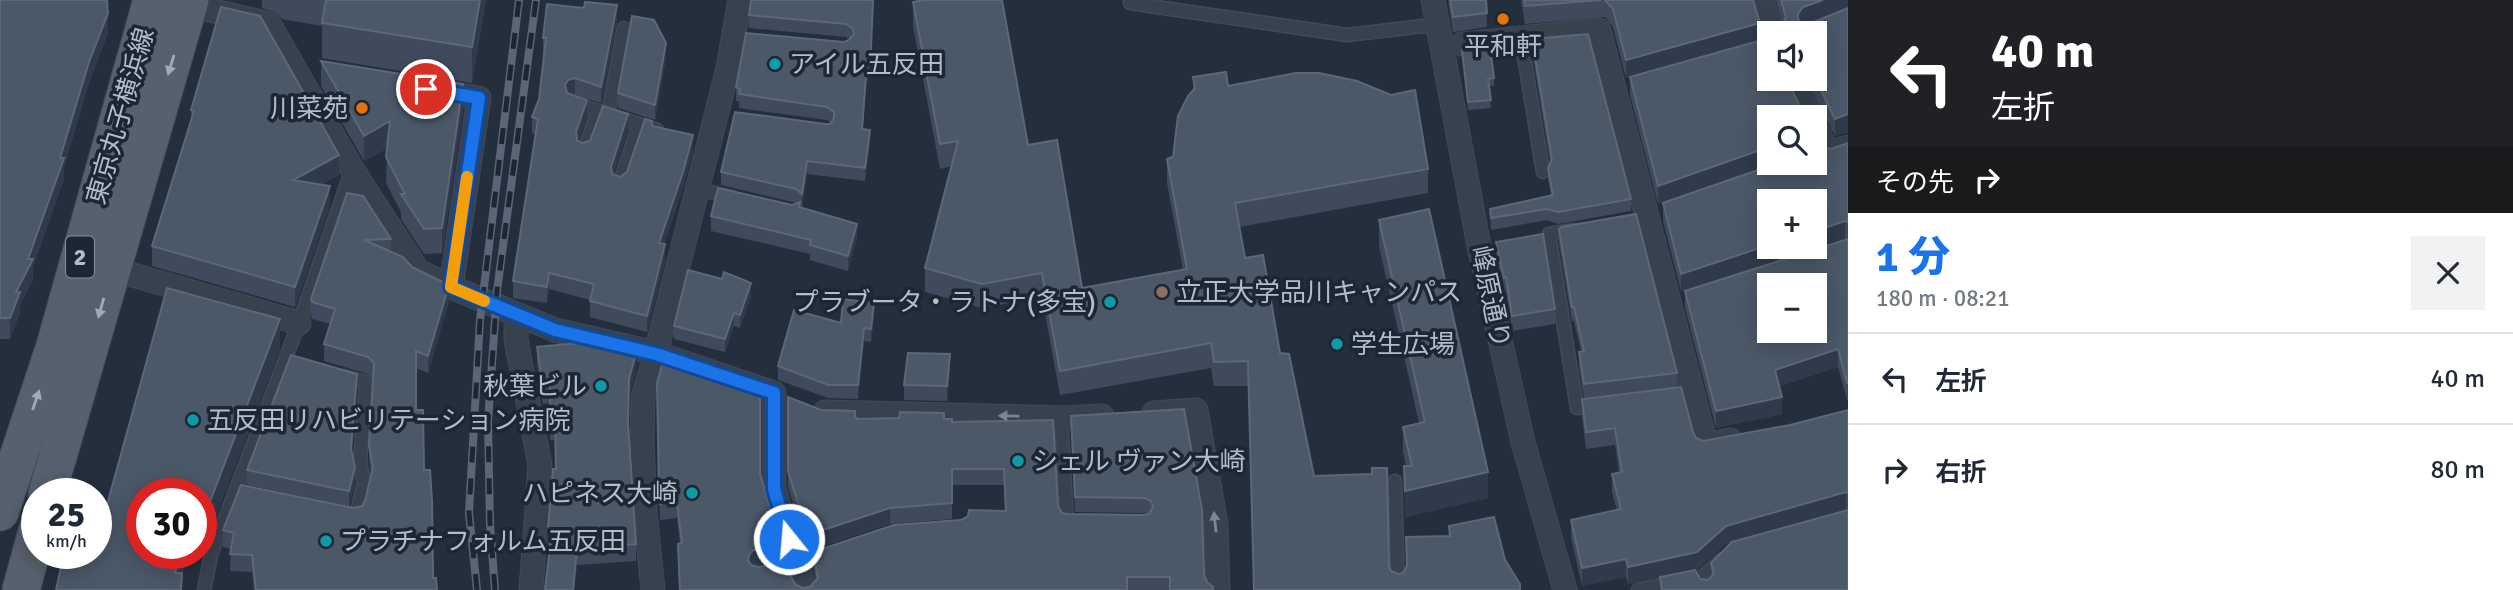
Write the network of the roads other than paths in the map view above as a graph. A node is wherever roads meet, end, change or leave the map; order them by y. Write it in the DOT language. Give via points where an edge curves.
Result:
graph roads {
  1 [pos="152,0"];
  2 [pos="740,0"];
  3 [pos="1433,0"];
  4 [pos="1762,0"];
  5 [pos="190,2"];
  6 [pos="1130,3"];
  7 [pos="1768,21"];
  8 [pos="624,28"];
  9 [pos="1438,28"];
  10 [pos="1521,38"];
  11 [pos="1462,44"];
  12 [pos="295,68"];
  13 [pos="321,73"];
  14 [pos="413,87"];
  15 [pos="573,103"];
  16 [pos="603,112"];
  17 [pos="639,124"];
  18 [pos="674,135"];
  19 [pos="584,151"];
  20 [pos="352,169"];
  21 [pos="1543,172"];
  22 [pos="619,185"];
  23 [pos="698,189"];
  24 [pos="746,200"];
  25 [pos="1586,228"];
  26 [pos="1549,234"];
  27 [pos="1526,238"];
  28 [pos="1503,242"];
  29 [pos="1479,246"];
  30 [pos="112,269"];
  31 [pos="451,287"];
  32 [pos="516,314"];
  33 [pos="299,323"];
  34 [pos="656,354"];
  35 [pos="285,359"];
  36 [pos="299,363"];
  37 [pos="326,370"];
  38 [pos="774,393"];
  39 [pos="1616,403"];
  40 [pos="1061,417"];
  41 [pos="1745,437"];
  42 [pos="11,454"];
  43 [pos="52,478"];
  44 [pos="1395,481"];
  45 [pos="0,512"];
  46 [pos="343,514"];
  47 [pos="1093,522"];
  48 [pos="1728,552"];
  49 [pos="27,569"];
  50 [pos="1703,584"];
  51 [pos="21,590"];
  52 [pos="204,590"];
  53 [pos="531,590"];
  54 [pos="653,590"];
  55 [pos="804,590"];
  56 [pos="1218,590"];
  57 [pos="1398,590"];
  58 [pos="1565,590"];
  59 [pos="1638,590"];
  42 -- 1 [label="main road, 東京丸子横浜線 / 2, one-way" via="55,346"];
  2 -- 23 [label="street" via="741,36 723,114 702,144"];
  3 -- 9 [label="street, 峰原通り"];
  4 -- 7 [label="street"];
  5 -- 12 [label="street" via="270,24"];
  5 -- 30 [label="main road, 東京丸子横浜線 / 2, one-way"];
  6 -- 9 [label="lane" via="1347,35"];
  8 -- 16 [label="lane"];
  9 -- 29 [label="street, 峰原通り"];
  10 -- 11 [label="street"];
  10 -- 21 [label="lane"];
  10 -- 41 [label="street" via="1599,30 1621,88 1647,216 1676,302 1686,395 1706,445"];
  12 -- 13 [label="street"];
  12 -- 20 [label="street"];
  14 -- 31 [label="street" via="479,98"];
  15 -- 16 [label="lane"];
  16 -- 17 [label="lane"];
  16 -- 19 [label="lane"];
  17 -- 18 [label="lane"];
  17 -- 22 [label="lane"];
  20 -- 31 [label="street" via="418,271"];
  20 -- 33 [label="lane"];
  23 -- 24 [label="lane"];
  23 -- 34 [label="street"];
  25 -- 26 [label="lane"];
  26 -- 27 [label="street"];
  26 -- 39 [label="lane" via="1577,408"];
  28 -- 29 [label="street"];
  29 -- 58 [label="street, 峰原通り" via="1523,442"];
  30 -- 33 [label="street"];
  30 -- 43 [label="main road, 東京丸子横浜線 / 2, one-way"];
  31 -- 32 [label="street"];
  32 -- 34 [label="street" via="555,330"];
  32 -- 53 [label="street" via="516,340 540,466"];
  33 -- 35 [label="lane"];
  34 -- 38 [label="street"];
  34 -- 54 [label="street" via="643,397 645,511"];
  35 -- 36 [label="lane"];
  35 -- 52 [label="lane" via="242,492 211,555"];
  37 -- 46 [label="lane" via="366,383 360,462 364,482 356,516"];
  40 -- 38 [label="street, one-way" via="825,412"];
  38 -- 55 [label="street" via="774,489"];
  40 -- 47 [label="lane" via="1067,522"];
  56 -- 40 [label="street, one-way" via="1216,524 1196,410"];
  42 -- 45 [label="main road, 東京丸子横浜線 / 2"];
  44 -- 57 [label="lane"];
  48 -- 50 [label="lane"];
  49 -- 51 [label="main road"];
  50 -- 59 [label="lane"];
}
